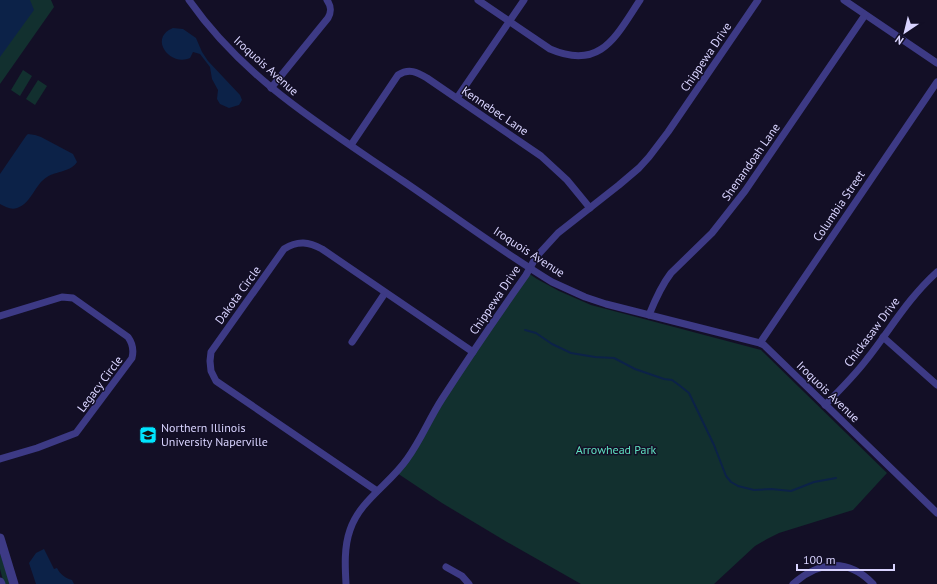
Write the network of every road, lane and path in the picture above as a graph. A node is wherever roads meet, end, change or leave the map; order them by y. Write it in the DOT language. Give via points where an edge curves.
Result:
graph roads {
  1 [pos="189,0"];
  2 [pos="327,0"];
  3 [pos="478,0"];
  4 [pos="524,0"];
  5 [pos="640,0"];
  6 [pos="758,0"];
  7 [pos="844,0"];
  8 [pos="866,15"];
  9 [pos="510,22"];
  10 [pos="937,63"];
  11 [pos="937,82"];
  12 [pos="271,88"];
  13 [pos="457,98"];
  14 [pos="351,145"];
  15 [pos="590,208"];
  16 [pos="530,268"];
  17 [pos="937,272"];
  18 [pos="385,293"];
  19 [pos="649,315"];
  20 [pos="0,316"];
  21 [pos="883,337"];
  22 [pos="352,342"];
  23 [pos="760,343"];
  24 [pos="473,352"];
  25 [pos="937,385"];
  26 [pos="825,405"];
  27 [pos="0,459"];
  28 [pos="377,491"];
  29 [pos="937,513"];
  30 [pos="0,538"];
  31 [pos="446,567"];
  32 [pos="14,584"];
  33 [pos="346,584"];
  34 [pos="469,584"];
  35 [pos="793,584"];
  36 [pos="873,584"];
  1 -- 12 [label="street, Iroquois Avenue" via="224,44"];
  2 -- 12 [label="street" via="331,10 328,18"];
  3 -- 9 [label="street"];
  4 -- 9 [label="street"];
  5 -- 9 [label="street" via="612,41 590,54 576,56 550,49"];
  6 -- 15 [label="street, Chippewa Drive" via="649,156 639,168"];
  7 -- 8 [label="street"];
  8 -- 10 [label="street"];
  8 -- 19 [label="street, Shenandoah Lane" via="745,191 712,233 671,273"];
  9 -- 13 [label="street"];
  11 -- 23 [label="street, Columbia Street"];
  12 -- 14 [label="street, Iroquois Avenue"];
  13 -- 14 [label="street, Kennebec Lane" via="419,73 408,71 398,75"];
  13 -- 15 [label="street, Kennebec Lane" via="541,156 567,180"];
  14 -- 16 [label="street, Iroquois Avenue"];
  15 -- 16 [label="street, Chippewa Drive" via="558,233"];
  16 -- 19 [label="street, Iroquois Avenue" via="552,282 585,297"];
  16 -- 24 [label="street, Chippewa Drive"];
  17 -- 21 [label="street, Chickasaw Drive" via="910,300"];
  18 -- 22 [label="street"];
  18 -- 24 [label="street, Dakota Circle"];
  18 -- 28 [label="street, Dakota Circle" via="322,249 310,243 290,245 284,249 214,346 210,357 211,371 216,381"];
  19 -- 23 [label="street, Iroquois Avenue"];
  20 -- 27 [label="street, Legacy Circle" via="62,297 73,298 128,337 134,353 76,433"];
  21 -- 25 [label="street"];
  21 -- 26 [label="street, Chickasaw Drive" via="854,375"];
  23 -- 26 [label="street, Iroquois Avenue"];
  24 -- 28 [label="street, Chippewa Drive" via="441,400 410,455 399,470"];
  26 -- 29 [label="street, Iroquois Avenue"];
  28 -- 33 [label="street, Chippewa Drive" via="361,510 350,529 346,545"];
  30 -- 32 [label="street"];
  31 -- 34 [label="street" via="462,576"];
  35 -- 36 [label="street" via="812,570 836,565 856,570"];
}
